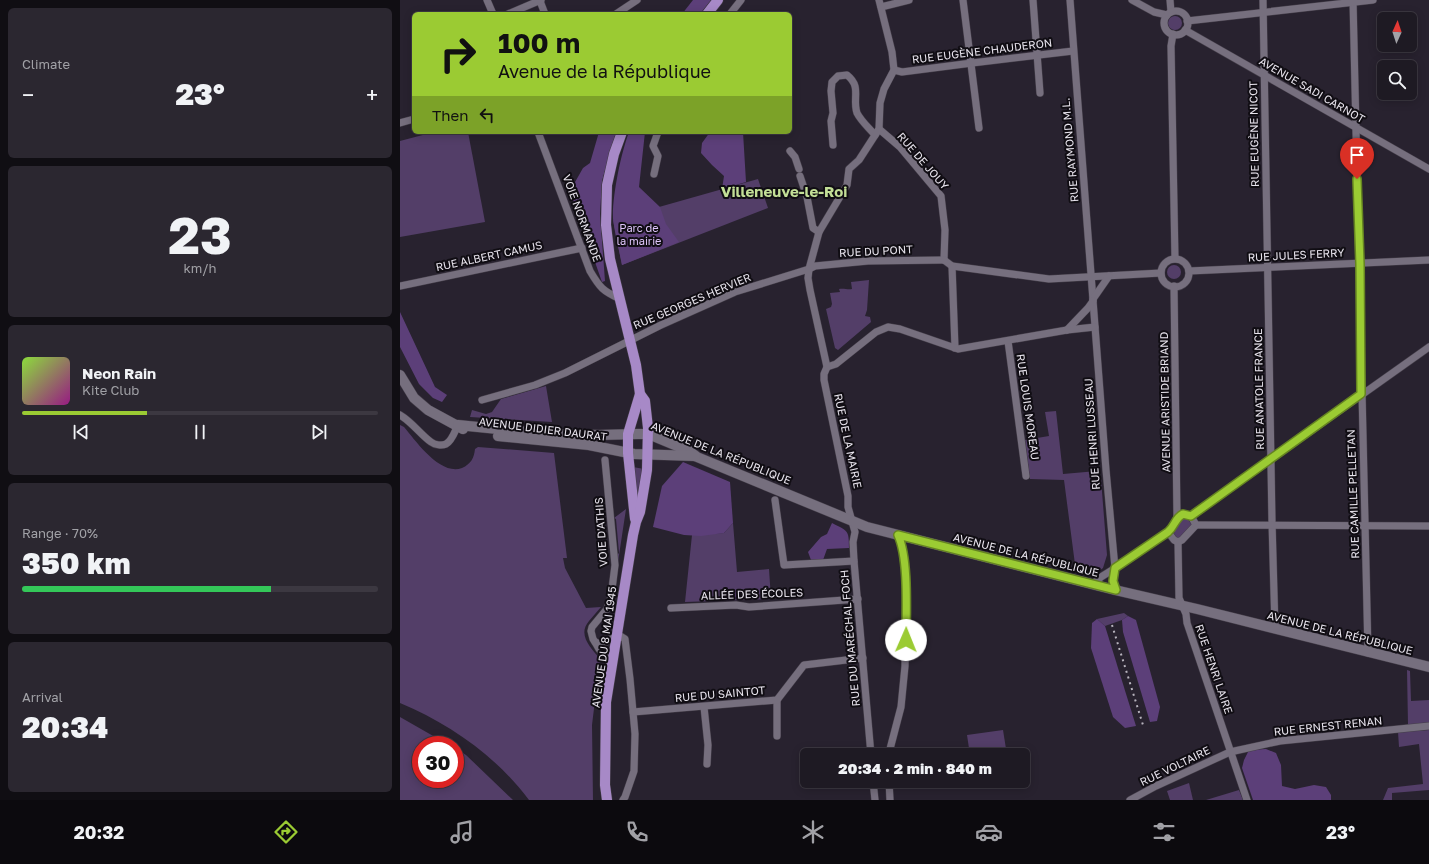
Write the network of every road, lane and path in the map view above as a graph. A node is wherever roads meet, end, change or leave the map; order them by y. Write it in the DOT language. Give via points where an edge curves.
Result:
graph roads {
  1 [pos="488,0"];
  2 [pos="541,0"];
  3 [pos="637,0"];
  4 [pos="718,0"];
  5 [pos="741,0"];
  6 [pos="909,0"];
  7 [pos="963,0"];
  8 [pos="1033,0"];
  9 [pos="1070,0"];
  10 [pos="1132,0"];
  11 [pos="1170,0"];
  12 [pos="1263,0"];
  13 [pos="1373,0"];
  14 [pos="1353,1"];
  15 [pos="880,4"];
  16 [pos="492,12"];
  17 [pos="513,12"];
  18 [pos="544,12"];
  19 [pos="619,12"];
  20 [pos="709,12"];
  21 [pos="732,12"];
  22 [pos="1264,12"];
  23 [pos="1169,14"];
  24 [pos="1187,21"];
  25 [pos="1185,30"];
  26 [pos="1173,34"];
  27 [pos="1074,51"];
  28 [pos="1038,55"];
  29 [pos="972,63"];
  30 [pos="894,70"];
  31 [pos="1264,76"];
  32 [pos="1040,93"];
  33 [pos="412,120"];
  34 [pos="400,123"];
  35 [pos="979,128"];
  36 [pos="1356,128"];
  37 [pos="877,132"];
  38 [pos="539,134"];
  39 [pos="621,134"];
  40 [pos="657,134"];
  41 [pos="833,145"];
  42 [pos="790,151"];
  43 [pos="1429,169"];
  44 [pos="654,174"];
  45 [pos="819,232"];
  46 [pos="582,248"];
  47 [pos="1175,259"];
  48 [pos="944,260"];
  49 [pos="1429,260"];
  50 [pos="1360,264"];
  51 [pos="952,266"];
  52 [pos="1268,268"];
  53 [pos="809,269"];
  54 [pos="1189,271"];
  55 [pos="1161,273"];
  56 [pos="1110,276"];
  57 [pos="1091,277"];
  58 [pos="400,286"];
  59 [pos="1174,286"];
  60 [pos="620,299"];
  61 [pos="1093,300"];
  62 [pos="1095,327"];
  63 [pos="1067,330"];
  64 [pos="629,340"];
  65 [pos="1008,341"];
  66 [pos="1429,347"];
  67 [pos="954,348"];
  68 [pos="826,367"];
  69 [pos="400,375"];
  70 [pos="640,394"];
  71 [pos="1361,394"];
  72 [pos="482,400"];
  73 [pos="400,415"];
  74 [pos="458,425"];
  75 [pos="628,434"];
  76 [pos="648,434"];
  77 [pos="628,453"];
  78 [pos="648,454"];
  79 [pos="697,456"];
  80 [pos="1271,459"];
  81 [pos="605,460"];
  82 [pos="1026,476"];
  83 [pos="775,500"];
  84 [pos="1191,516"];
  85 [pos="1177,517"];
  86 [pos="851,520"];
  87 [pos="636,522"];
  88 [pos="1196,525"];
  89 [pos="1272,525"];
  90 [pos="1366,526"];
  91 [pos="1429,526"];
  92 [pos="1168,532"];
  93 [pos="898,535"];
  94 [pos="1178,542"];
  95 [pos="854,561"];
  96 [pos="1115,568"];
  97 [pos="1093,584"];
  98 [pos="1116,590"];
  99 [pos="858,599"];
  100 [pos="1182,606"];
  101 [pos="671,608"];
  102 [pos="1275,630"];
  103 [pos="617,634"];
  104 [pos="595,642"];
  105 [pos="1368,652"];
  106 [pos="863,658"];
  107 [pos="612,665"];
  108 [pos="1429,668"];
  109 [pos="777,700"];
  110 [pos="704,707"];
  111 [pos="633,712"];
  112 [pos="1429,726"];
  113 [pos="777,736"];
  114 [pos="870,748"];
  115 [pos="890,748"];
  116 [pos="1230,752"];
  117 [pos="707,764"];
  118 [pos="874,788"];
  119 [pos="889,788"];
  120 [pos="607,800"];
  121 [pos="623,800"];
  122 [pos="875,800"];
  123 [pos="890,800"];
  124 [pos="1130,800"];
  125 [pos="1247,800"];
  1 -- 16 [label="street"];
  2 -- 17 [label="street"];
  2 -- 18 [label="street"];
  3 -- 19 [label="street"];
  4 -- 20 [label="main road"];
  5 -- 21 [label="street"];
  6 -- 15 [label="street"];
  7 -- 29 [label="street"];
  8 -- 28 [label="street"];
  9 -- 27 [label="street, RUE RAYMOND M.L."];
  10 -- 23 [label="street" via="1154,12"];
  11 -- 23 [label="street"];
  12 -- 22 [label="street, RUE EUGÈNE NICOT"];
  13 -- 14 [label="street"];
  14 -- 22 [label="street"];
  14 -- 36 [label="street, RUE CAMILLE PELLETAN"];
  15 -- 30 [label="street"];
  22 -- 24 [label="street"];
  22 -- 31 [label="street, RUE EUGÈNE NICOT"];
  23 -- 24 [label="street" via="1181,13"];
  23 -- 26 [label="street" via="1164,21 1165,28"];
  24 -- 25 [label="street"];
  25 -- 26 [label="street" via="1180,34"];
  25 -- 31 [label="street, AVENUE SADI CARNOT"];
  26 -- 47 [label="street" via="1171,46"];
  27 -- 28 [label="street, RUE EUGÈNE CHAUDERON"];
  27 -- 57 [label="street, RUE RAYMOND M.L."];
  28 -- 29 [label="street, RUE EUGÈNE CHAUDERON"];
  28 -- 32 [label="street"];
  29 -- 30 [label="street, RUE EUGÈNE CHAUDERON" via="902,72"];
  29 -- 35 [label="street"];
  30 -- 37 [label="street" via="880,103"];
  31 -- 36 [label="street, AVENUE SADI CARNOT"];
  31 -- 52 [label="street, RUE EUGÈNE NICOT"];
  33 -- 34 [label="street"];
  36 -- 43 [label="street, AVENUE SADI CARNOT"];
  36 -- 50 [label="street, RUE CAMILLE PELLETAN"];
  37 -- 41 [label="street, RUE DE JOUY" via="858,115 855,83 847,75 838,76 832,82 831,91"];
  37 -- 45 [label="street, RUE DE LA MAIRIE" via="858,160 849,168 847,185"];
  37 -- 48 [label="street, RUE DE JOUY" via="900,147 941,196 945,230"];
  38 -- 46 [label="street, VOIE NORMANDE"];
  39 -- 60 [label="main road, AVENUE DU 8 MAI 1945" via="607,185 606,203 609,252"];
  40 -- 44 [label="street" via="653,146 658,156"];
  42 -- 45 [label="street" via="795,157 807,197 813,228"];
  45 -- 53 [label="street, RUE DE LA MAIRIE"];
  46 -- 58 [label="street, RUE ALBERT CAMUS"];
  46 -- 60 [label="street, VOIE NORMANDE" via="590,271 599,286"];
  47 -- 54 [label="street" via="1182,261"];
  47 -- 55 [label="street" via="1167,261"];
  48 -- 51 [label="street"];
  48 -- 53 [label="street, RUE DU PONT" via="868,261 815,266"];
  49 -- 50 [label="street, RUE JULES FERRY"];
  50 -- 52 [label="street, RUE JULES FERRY"];
  50 -- 71 [label="street, RUE CAMILLE PELLETAN"];
  51 -- 57 [label="street" via="1049,279"];
  51 -- 67 [label="street"];
  52 -- 54 [label="street, RUE JULES FERRY"];
  52 -- 80 [label="street, RUE ANATOLE FRANCE"];
  53 -- 64 [label="street, RUE GEORGES HERVIER" via="735,292"];
  53 -- 68 [label="street, RUE DE LA MAIRIE" via="811,296"];
  54 -- 59 [label="street" via="1185,282"];
  55 -- 56 [label="street"];
  55 -- 59 [label="street" via="1166,284"];
  56 -- 57 [label="street"];
  56 -- 61 [label="street"];
  57 -- 61 [label="street, RUE RAYMOND M.L."];
  59 -- 85 [label="street, AVENUE ARISTIDE BRIAND"];
  60 -- 64 [label="main road, AVENUE DU 8 MAI 1945"];
  61 -- 62 [label="street, RUE HENRI LUSSEAU"];
  61 -- 63 [label="street"];
  62 -- 63 [label="street"];
  62 -- 96 [label="street, RUE HENRI LUSSEAU"];
  63 -- 65 [label="street"];
  64 -- 70 [label="main road, AVENUE DU 8 MAI 1945" via="636,364"];
  64 -- 72 [label="street, RUE GEORGES HERVIER" via="535,385"];
  65 -- 67 [label="street"];
  65 -- 82 [label="street, RUE LOUIS MOREAU"];
  66 -- 71 [label="street"];
  67 -- 68 [label="street" via="888,327 876,332 836,364"];
  68 -- 86 [label="street, RUE DE LA MAIRIE" via="824,380"];
  69 -- 74 [label="main road, AVENUE DIDIER DAURAT" via="414,398 428,410"];
  70 -- 75 [label="main road, AVENUE DU 8 MAI 1945"];
  70 -- 76 [label="main road, AVENUE DU 8 MAI 1945" via="645,401"];
  71 -- 80 [label="street"];
  71 -- 90 [label="street, RUE CAMILLE PELLETAN"];
  73 -- 74 [label="street" via="432,443 441,446 452,438"];
  74 -- 75 [label="main road, AVENUE DIDIER DAURAT" via="547,434"];
  74 -- 77 [label="main road, AVENUE DIDIER DAURAT" via="470,433 589,445"];
  75 -- 76 [label="main road, AVENUE DE LA RÉPUBLIQUE"];
  75 -- 77 [label="main road, AVENUE DU 8 MAI 1945"];
  76 -- 78 [label="main road, AVENUE DU 8 MAI 1945"];
  76 -- 79 [label="main road, AVENUE DE LA RÉPUBLIQUE"];
  77 -- 78 [label="main road, AVENUE DIDIER DAURAT"];
  77 -- 87 [label="main road, AVENUE DU 8 MAI 1945"];
  78 -- 79 [label="main road, AVENUE DIDIER DAURAT"];
  78 -- 87 [label="main road, AVENUE DU 8 MAI 1945" via="640,512"];
  79 -- 86 [label="main road, AVENUE DE LA RÉPUBLIQUE"];
  80 -- 84 [label="street"];
  80 -- 89 [label="street, RUE ANATOLE FRANCE"];
  81 -- 104 [label="street, VOIE D'ATHIS" via="615,565 607,609 592,627"];
  83 -- 95 [label="street" via="784,566"];
  84 -- 85 [label="street" via="1183,514"];
  84 -- 88 [label="street"];
  85 -- 92 [label="street" via="1173,528"];
  86 -- 93 [label="main road, AVENUE DE LA RÉPUBLIQUE"];
  86 -- 95 [label="street, RUE DU MARÉCHAL FOCH" via="855,532"];
  87 -- 103 [label="main road, AVENUE DU 8 MAI 1945"];
  88 -- 89 [label="street"];
  88 -- 94 [label="street"];
  89 -- 90 [label="street"];
  89 -- 102 [label="street, RUE ANATOLE FRANCE"];
  90 -- 91 [label="street"];
  90 -- 105 [label="street, RUE CAMILLE PELLETAN"];
  92 -- 94 [label="street"];
  92 -- 96 [label="street"];
  93 -- 97 [label="main road, AVENUE DE LA RÉPUBLIQUE"];
  93 -- 115 [label="street" via="902,544 906,581 905,677 901,707"];
  94 -- 100 [label="street, RUE HENRI LAIRE" via="1178,595"];
  95 -- 99 [label="street, RUE DU MARÉCHAL FOCH"];
  96 -- 97 [label="street"];
  96 -- 98 [label="street, RUE HENRI LUSSEAU" via="1113,581"];
  97 -- 98 [label="main road, AVENUE DE LA RÉPUBLIQUE"];
  98 -- 100 [label="main road, AVENUE DE LA RÉPUBLIQUE"];
  99 -- 101 [label="street, ALLÉE DES ÉCOLES" via="749,607 736,605"];
  99 -- 106 [label="street, RUE DU MARÉCHAL FOCH"];
  100 -- 102 [label="main road, AVENUE DE LA RÉPUBLIQUE"];
  100 -- 116 [label="street, RUE HENRI LAIRE"];
  102 -- 105 [label="main road, AVENUE DE LA RÉPUBLIQUE"];
  103 -- 104 [label="street" via="605,643"];
  103 -- 107 [label="main road, AVENUE DU 8 MAI 1945"];
  103 -- 111 [label="street" via="625,639"];
  104 -- 107 [label="street"];
  105 -- 108 [label="main road, AVENUE DE LA RÉPUBLIQUE"];
  106 -- 109 [label="street, RUE DU SAINTOT" via="804,665"];
  106 -- 114 [label="street, RUE DU MARÉCHAL FOCH"];
  107 -- 120 [label="main road, AVENUE DU 8 MAI 1945" via="606,702"];
  109 -- 110 [label="street, RUE DU SAINTOT"];
  109 -- 113 [label="street"];
  110 -- 111 [label="street, RUE DU SAINTOT"];
  110 -- 117 [label="street"];
  111 -- 121 [label="street" via="634,772"];
  112 -- 116 [label="street, RUE ERNEST RENAN" via="1280,741"];
  116 -- 124 [label="street, RUE VOLTAIRE"];
  116 -- 125 [label="street, RUE HENRI LAIRE"];
  118 -- 122 [label="street"];
  119 -- 123 [label="street"];
}
